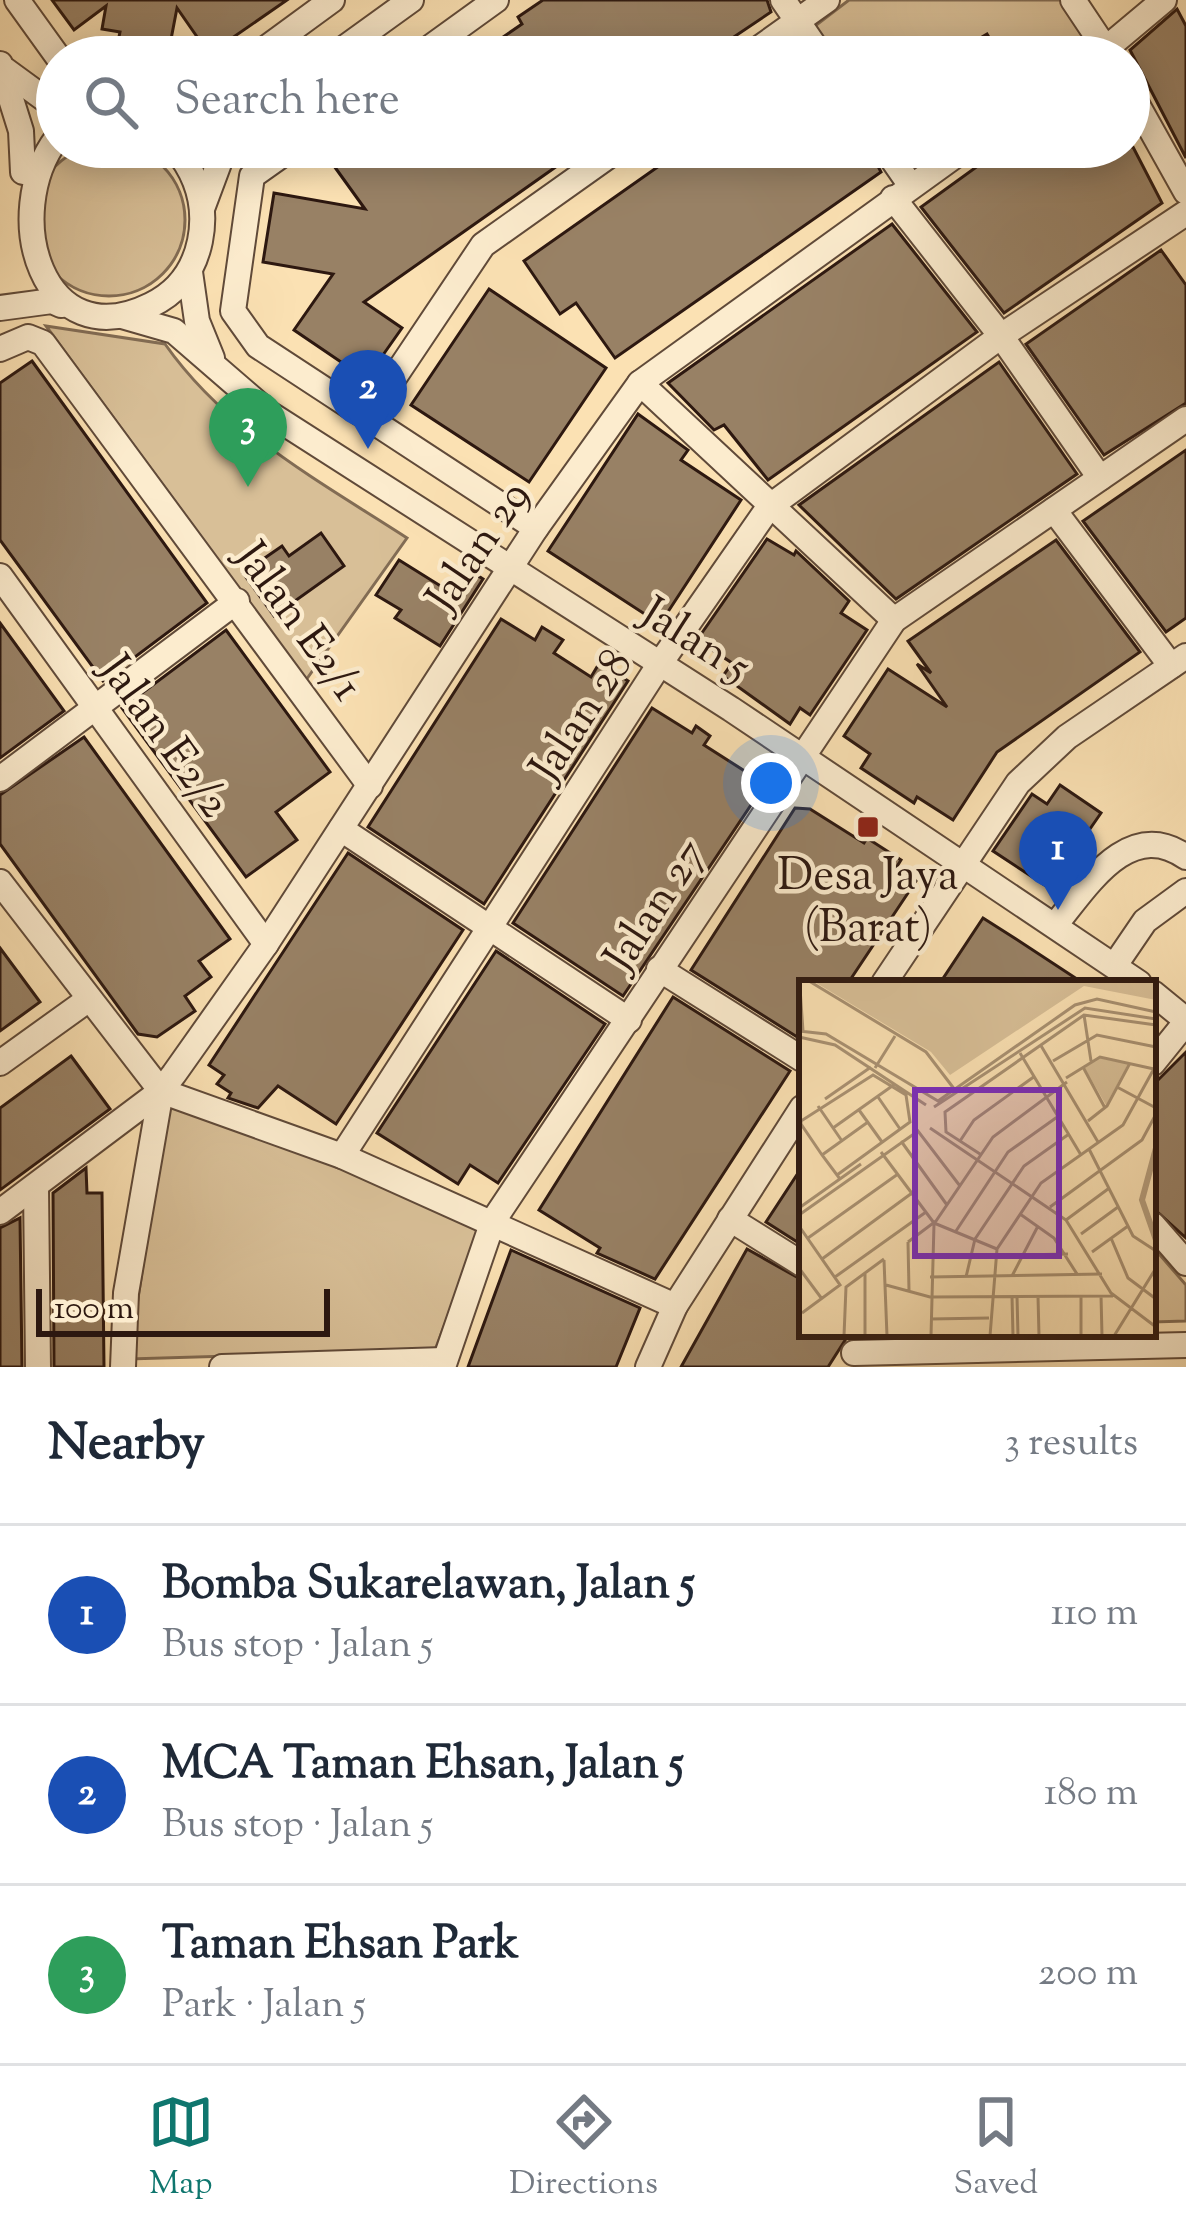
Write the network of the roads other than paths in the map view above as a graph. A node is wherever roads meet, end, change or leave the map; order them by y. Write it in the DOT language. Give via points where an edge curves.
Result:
graph roads {
  1 [pos="17,0"];
  2 [pos="410,0"];
  3 [pos="496,0"];
  4 [pos="827,0"];
  5 [pos="1073,0"];
  6 [pos="1164,0"];
  7 [pos="1180,0"];
  8 [pos="329,1"];
  9 [pos="1186,9"];
  10 [pos="790,10"];
  11 [pos="43,36"];
  12 [pos="282,36"];
  13 [pos="361,36"];
  14 [pos="446,36"];
  15 [pos="766,36"];
  16 [pos="808,36"];
  17 [pos="1094,36"];
  18 [pos="1124,36"];
  19 [pos="2,67"];
  20 [pos="36,92"];
  21 [pos="1150,128"];
  22 [pos="36,159"];
  23 [pos="187,168"];
  24 [pos="217,168"];
  25 [pos="263,168"];
  26 [pos="591,168"];
  27 [pos="892,168"];
  28 [pos="937,168"];
  29 [pos="23,172"];
  30 [pos="902,192"];
  31 [pos="1186,192"];
  32 [pos="203,207"];
  33 [pos="1186,213"];
  34 [pos="190,272"];
  35 [pos="0,308"];
  36 [pos="68,308"];
  37 [pos="122,316"];
  38 [pos="1000,336"];
  39 [pos="0,349"];
  40 [pos="214,361"];
  41 [pos="640,382"];
  42 [pos="369,415"];
  43 [pos="1186,419"];
  44 [pos="1100,478"];
  45 [pos="769,507"];
  46 [pos="1054,510"];
  47 [pos="536,528"];
  48 [pos="509,568"];
  49 [pos="0,576"];
  50 [pos="237,602"];
  51 [pos="894,620"];
  52 [pos="1179,661"];
  53 [pos="659,665"];
  54 [pos="97,711"];
  55 [pos="800,755"];
  56 [pos="0,779"];
  57 [pos="370,786"];
  58 [pos="341,829"];
  59 [pos="1186,857"];
  60 [pos="965,865"];
  61 [pos="0,881"];
  62 [pos="1186,891"];
  63 [pos="1056,925"];
  64 [pos="491,929"];
  65 [pos="266,944"];
  66 [pos="1115,965"];
  67 [pos="659,969"];
  68 [pos="886,980"];
  69 [pos="1135,980"];
  70 [pos="1156,996"];
  71 [pos="89,999"];
  72 [pos="629,1020"];
  73 [pos="1186,1021"];
  74 [pos="799,1057"];
  75 [pos="1156,1059"];
  76 [pos="0,1063"];
  77 [pos="161,1091"];
  78 [pos="799,1113"];
  79 [pos="342,1156"];
  80 [pos="35,1187"];
  81 [pos="0,1213"];
  82 [pos="730,1219"];
  83 [pos="493,1220"];
  84 [pos="1156,1228"];
  85 [pos="799,1262"];
  86 [pos="1186,1263"];
  87 [pos="675,1306"];
  88 [pos="1186,1345"];
  89 [pos="855,1352"];
  90 [pos="1094,1357"];
  91 [pos="444,1364"];
  92 [pos="38,1367"];
  93 [pos="123,1367"];
  94 [pos="222,1367"];
  95 [pos="648,1367"];
  1 -- 11 [label="street"];
  2 -- 13 [label="street"];
  3 -- 14 [label="street"];
  4 -- 10 [label="street"];
  5 -- 17 [label="street"];
  6 -- 18 [label="street"];
  7 -- 9 [label="street"];
  8 -- 12 [label="street"];
  10 -- 15 [label="street"];
  10 -- 16 [label="street"];
  19 -- 20 [label="street"];
  19 -- 29 [label="street" via="22,131"];
  21 -- 31 [label="street"];
  22 -- 29 [label="street"];
  23 -- 32 [label="street"];
  24 -- 32 [label="street"];
  25 -- 42 [label="street" via="252,176 233,310 258,346"];
  26 -- 42 [label="street" via="483,245"];
  27 -- 30 [label="street"];
  28 -- 30 [label="street, Jalan 29"];
  29 -- 36 [label="street" via="10,240 30,278"];
  30 -- 38 [label="street"];
  30 -- 41 [label="street, Jalan 29"];
  32 -- 34 [label="street"];
  33 -- 38 [label="street, Jalan 28"];
  34 -- 37 [label="street" via="162,299"];
  34 -- 40 [label="street, Jalan 5" via="196,321"];
  35 -- 36 [label="street, Jalan 5" via="52,301"];
  36 -- 37 [label="street, Jalan 5"];
  37 -- 40 [label="street, Jalan 5" via="159,324"];
  38 -- 44 [label="street"];
  38 -- 45 [label="street, Jalan 28"];
  39 -- 50 [label="street, Jalan E2/1" via="28,337 43,344"];
  40 -- 48 [label="street, Jalan 5" via="269,414"];
  41 -- 45 [label="street"];
  41 -- 47 [label="street, Jalan 29"];
  42 -- 47 [label="street"];
  43 -- 44 [label="street, Jalan 27"];
  44 -- 46 [label="street, Jalan 27"];
  45 -- 51 [label="street"];
  45 -- 53 [label="street, Jalan 28"];
  46 -- 51 [label="street, Jalan 27"];
  46 -- 52 [label="street"];
  47 -- 48 [label="street, Jalan 29"];
  48 -- 53 [label="street, Jalan 5"];
  48 -- 57 [label="street, Jalan 29"];
  49 -- 54 [label="street, Jalan E2/2"];
  50 -- 54 [label="street"];
  50 -- 57 [label="street, Jalan E2/1"];
  51 -- 55 [label="street, Jalan 27"];
  52 -- 60 [label="street" via="1036,764"];
  53 -- 55 [label="street, Jalan 5"];
  53 -- 64 [label="street, Jalan 28"];
  54 -- 56 [label="street"];
  54 -- 65 [label="street, Jalan E2/2"];
  55 -- 60 [label="street, Jalan 5"];
  55 -- 67 [label="street, Jalan 27"];
  57 -- 58 [label="street, Jalan 29"];
  58 -- 64 [label="street"];
  58 -- 65 [label="street, Jalan 29"];
  59 -- 63 [label="street" via="1154,847 1110,856"];
  60 -- 63 [label="street, Jalan 5"];
  60 -- 68 [label="street"];
  61 -- 71 [label="street"];
  62 -- 66 [label="street" via="1145,921"];
  63 -- 66 [label="street, Jalan 5"];
  64 -- 72 [label="street"];
  64 -- 79 [label="street, Jalan 28"];
  65 -- 77 [label="street, Jalan 29"];
  66 -- 69 [label="street, Jalan 5"];
  67 -- 72 [label="street, Jalan 27"];
  67 -- 74 [label="street"];
  70 -- 73 [label="street"];
  71 -- 76 [label="street"];
  71 -- 77 [label="street"];
  72 -- 83 [label="street, Jalan 27"];
  73 -- 75 [label="street"];
  77 -- 79 [label="street"];
  77 -- 80 [label="street"];
  77 -- 93 [label="street" via="126,1293"];
  78 -- 82 [label="street"];
  79 -- 83 [label="street"];
  80 -- 81 [label="street"];
  80 -- 92 [label="street"];
  82 -- 85 [label="street"];
  82 -- 87 [label="street"];
  83 -- 87 [label="street"];
  83 -- 91 [label="street, Jalan 27"];
  84 -- 86 [label="street"];
  87 -- 95 [label="street"];
  88 -- 90 [label="street"];
  89 -- 90 [label="street"];
  91 -- 94 [label="street"];
}
